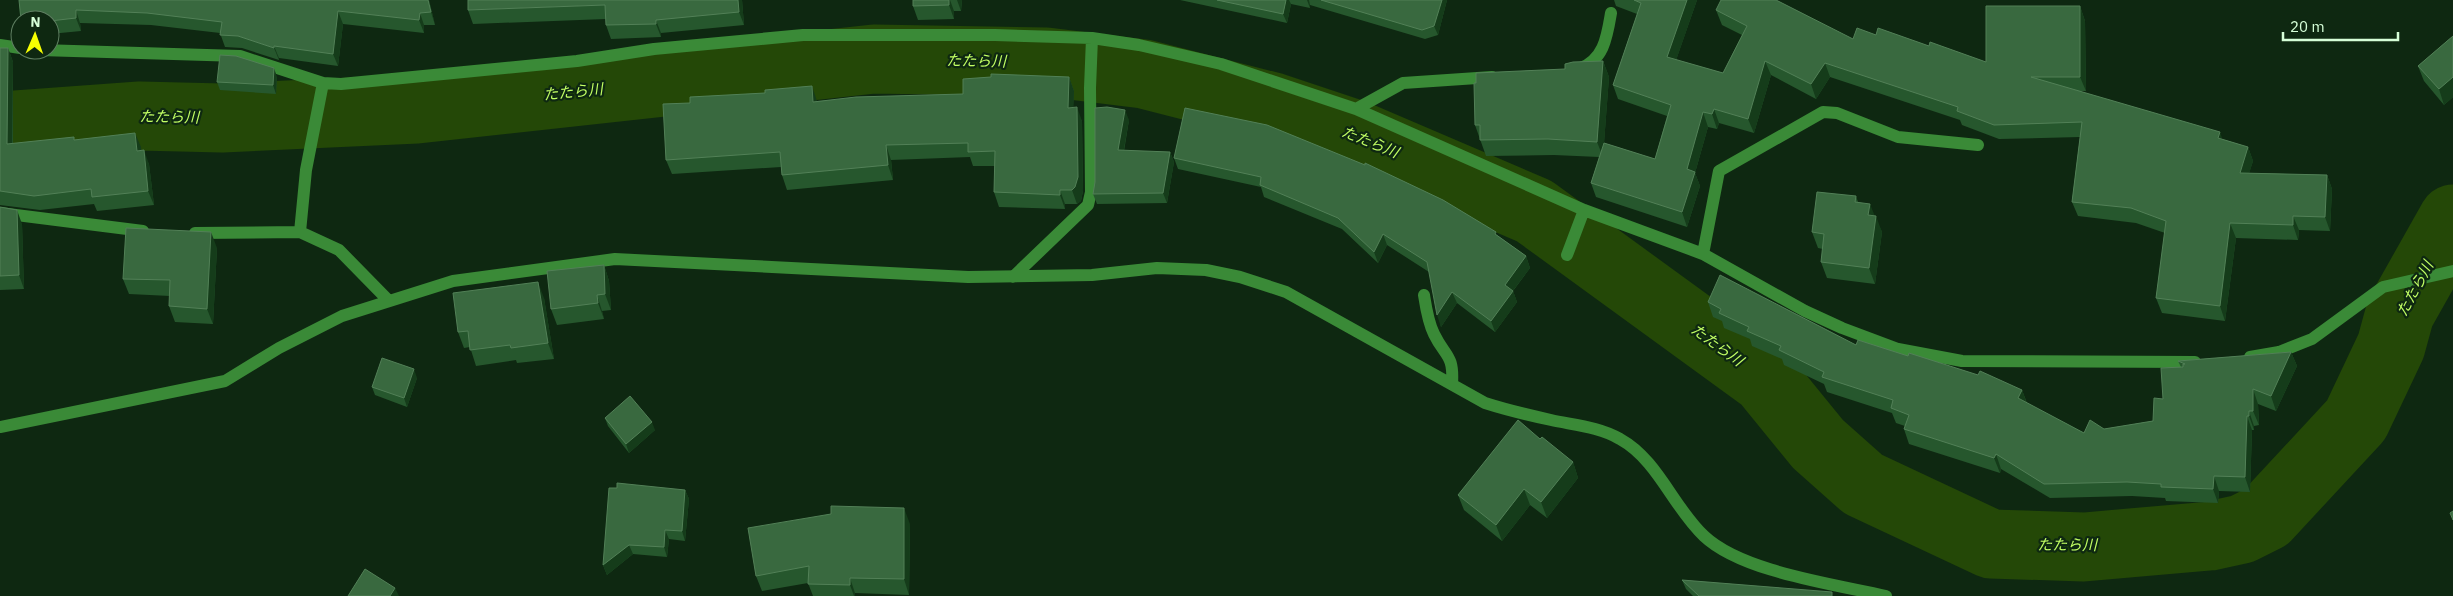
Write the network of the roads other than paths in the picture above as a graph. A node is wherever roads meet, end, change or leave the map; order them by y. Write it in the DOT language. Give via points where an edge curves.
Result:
graph roads {
  1 [pos="1611,13"];
  2 [pos="1091,43"];
  3 [pos="60,51"];
  4 [pos="1569,72"];
  5 [pos="1501,77"];
  6 [pos="323,87"];
  7 [pos="1356,109"];
  8 [pos="1978,145"];
  9 [pos="0,214"];
  10 [pos="1583,215"];
  11 [pos="152,232"];
  12 [pos="179,232"];
  13 [pos="300,232"];
  14 [pos="1703,254"];
  15 [pos="1567,255"];
  16 [pos="2453,271"];
  17 [pos="1013,276"];
  18 [pos="1424,295"];
  19 [pos="388,300"];
  20 [pos="2235,359"];
  21 [pos="2210,362"];
  22 [pos="1452,384"];
  23 [pos="0,427"];
  24 [pos="1886,596"];
  1 -- 4 [label="street" via="1599,56 1587,66"];
  2 -- 6 [label="street" via="995,35 803,35"];
  2 -- 7 [label="street" via="1139,45 1213,62"];
  2 -- 17 [label="street" via="1091,192 1088,205"];
  3 -- 6 [label="street" via="240,56"];
  5 -- 7 [label="street" via="1403,84"];
  6 -- 13 [label="street" via="312,140"];
  7 -- 10 [label="street"];
  8 -- 14 [label="street" via="1898,137 1837,113 1823,112 1719,171"];
  9 -- 11 [label="street"];
  10 -- 14 [label="street"];
  10 -- 15 [label="street"];
  12 -- 13 [label="street"];
  13 -- 19 [label="street" via="339,250"];
  14 -- 21 [label="street" via="1805,311 1898,349 1962,361"];
  16 -- 20 [label="street" via="2383,287 2312,339 2279,352"];
  17 -- 19 [label="street" via="968,277 616,260 453,281"];
  17 -- 22 [label="street" via="1092,275 1157,268 1206,270 1240,278 1286,292"];
  18 -- 22 [label="street" via="1434,335 1451,362"];
  19 -- 23 [label="street" via="342,316 278,348 225,381"];
  22 -- 24 [label="street" via="1485,403 1516,413 1596,429 1620,439 1644,457 1704,536 1732,555 1766,568"];
}
